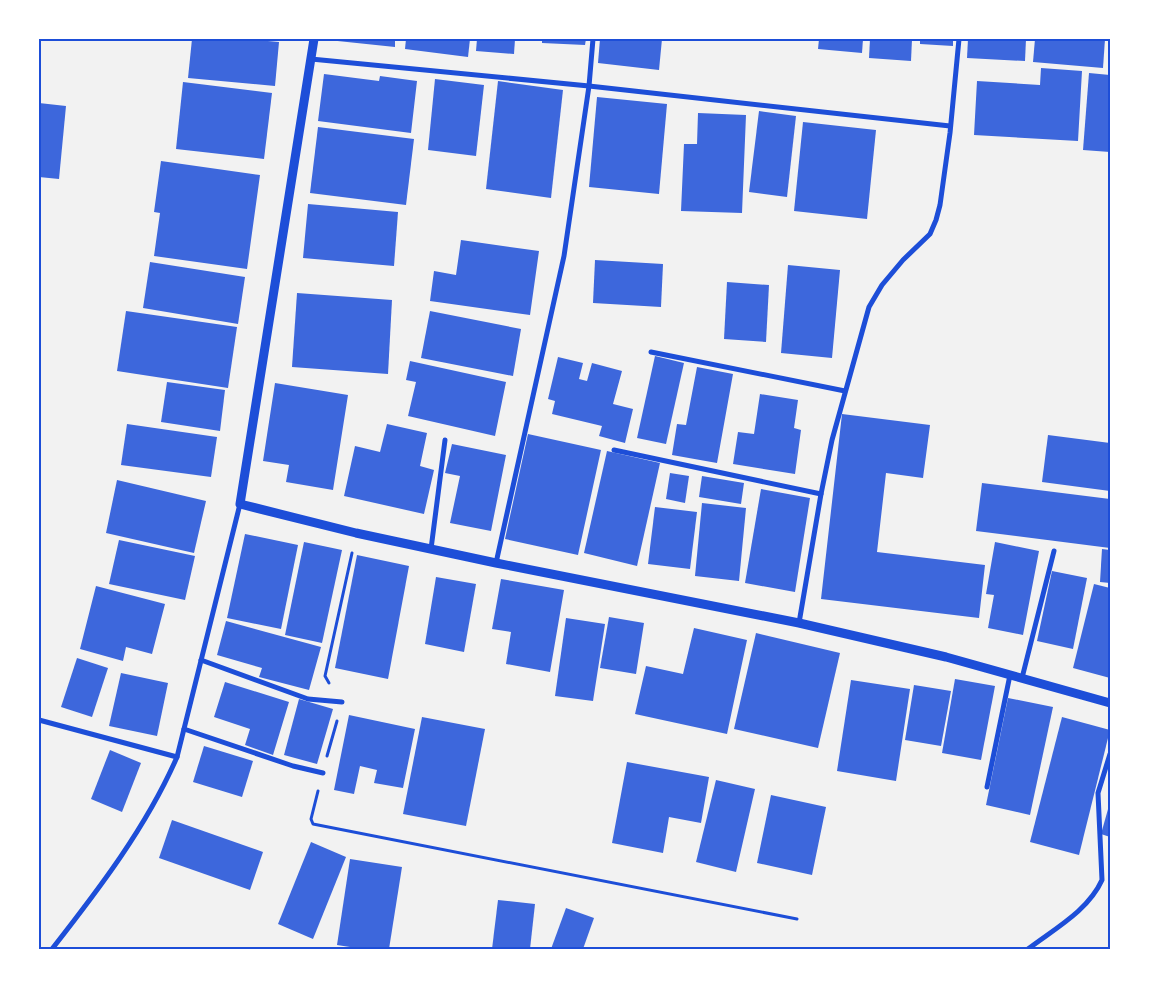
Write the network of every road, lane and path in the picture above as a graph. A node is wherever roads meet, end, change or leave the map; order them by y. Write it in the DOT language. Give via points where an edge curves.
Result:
graph roads {
  1 [pos="314,39"];
  2 [pos="593,39"];
  3 [pos="959,39"];
  4 [pos="311,59"];
  5 [pos="588,86"];
  6 [pos="950,126"];
  7 [pos="651,352"];
  8 [pos="845,390"];
  9 [pos="445,440"];
  10 [pos="614,450"];
  11 [pos="821,494"];
  12 [pos="240,504"];
  13 [pos="356,533"];
  14 [pos="431,549"];
  15 [pos="1054,551"];
  16 [pos="496,563"];
  17 [pos="799,623"];
  18 [pos="201,660"];
  19 [pos="1010,674"];
  20 [pos="1022,678"];
  21 [pos="342,702"];
  22 [pos="1110,703"];
  23 [pos="39,720"];
  24 [pos="184,728"];
  25 [pos="1110,754"];
  26 [pos="177,757"];
  27 [pos="323,773"];
  28 [pos="987,788"];
  29 [pos="797,919"];
  30 [pos="52,949"];
  31 [pos="1028,949"];
  1 -- 4 [label="street"];
  2 -- 5 [label="street"];
  3 -- 6 [label="street"];
  4 -- 5 [label="street"];
  4 -- 12 [label="street"];
  5 -- 6 [label="street"];
  5 -- 16 [label="street" via="564,256"];
  6 -- 8 [label="street" via="936,220 930,234 882,285 869,307"];
  7 -- 8 [label="street"];
  8 -- 11 [label="street"];
  9 -- 14 [label="street"];
  10 -- 11 [label="street"];
  11 -- 17 [label="street"];
  12 -- 13 [label="street"];
  12 -- 18 [label="street"];
  13 -- 14 [label="street"];
  13 -- 21 [label="path" via="325,676 342,695"];
  14 -- 16 [label="street"];
  15 -- 20 [label="street"];
  16 -- 17 [label="street"];
  17 -- 19 [label="street"];
  18 -- 21 [label="street" via="308,699"];
  18 -- 24 [label="street"];
  19 -- 20 [label="street"];
  19 -- 28 [label="street"];
  20 -- 22 [label="street"];
  21 -- 27 [label="path"];
  23 -- 26 [label="street"];
  24 -- 26 [label="street"];
  24 -- 27 [label="street" via="293,766"];
  25 -- 31 [label="street" via="1098,793 1102,880 1084,907"];
  26 -- 30 [label="street" via="164,787 143,820 91,899"];
  27 -- 29 [label="path" via="312,824"];
}
